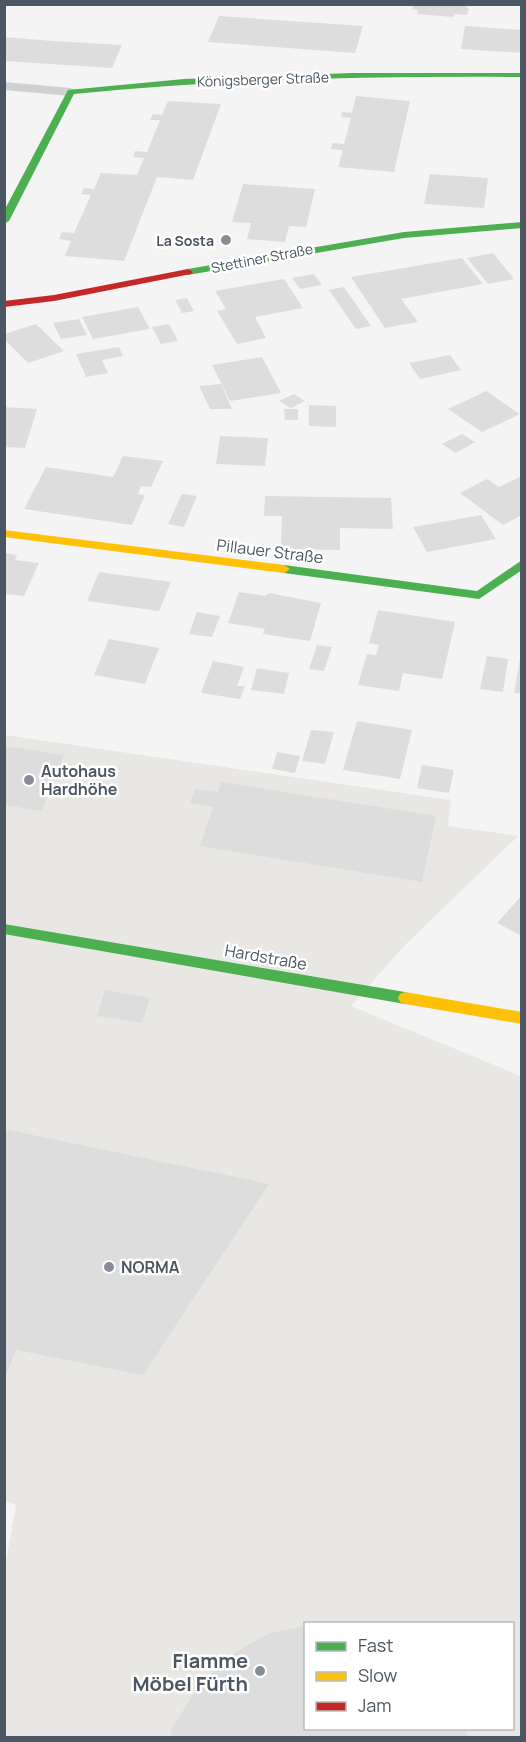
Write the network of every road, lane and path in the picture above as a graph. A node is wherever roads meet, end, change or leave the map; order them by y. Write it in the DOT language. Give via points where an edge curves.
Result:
graph roads {
  1 [pos="522,75"];
  2 [pos="4,86"];
  3 [pos="70,92"];
  4 [pos="4,221"];
  5 [pos="522,225"];
  6 [pos="4,304"];
  7 [pos="4,532"];
  8 [pos="522,564"];
  9 [pos="4,929"];
  10 [pos="522,1018"];
  1 -- 3 [label="street, Königsberger Straße" via="323,76 153,83"];
  2 -- 3 [label="lane, Königsberger Straße"];
  3 -- 4 [label="street"];
  5 -- 6 [label="street, Stettiner Straße" via="456,227 356,241"];
  7 -- 8 [label="street, Pillauer Straße" via="478,595"];
  9 -- 10 [label="street, Hardstraße"];
}
